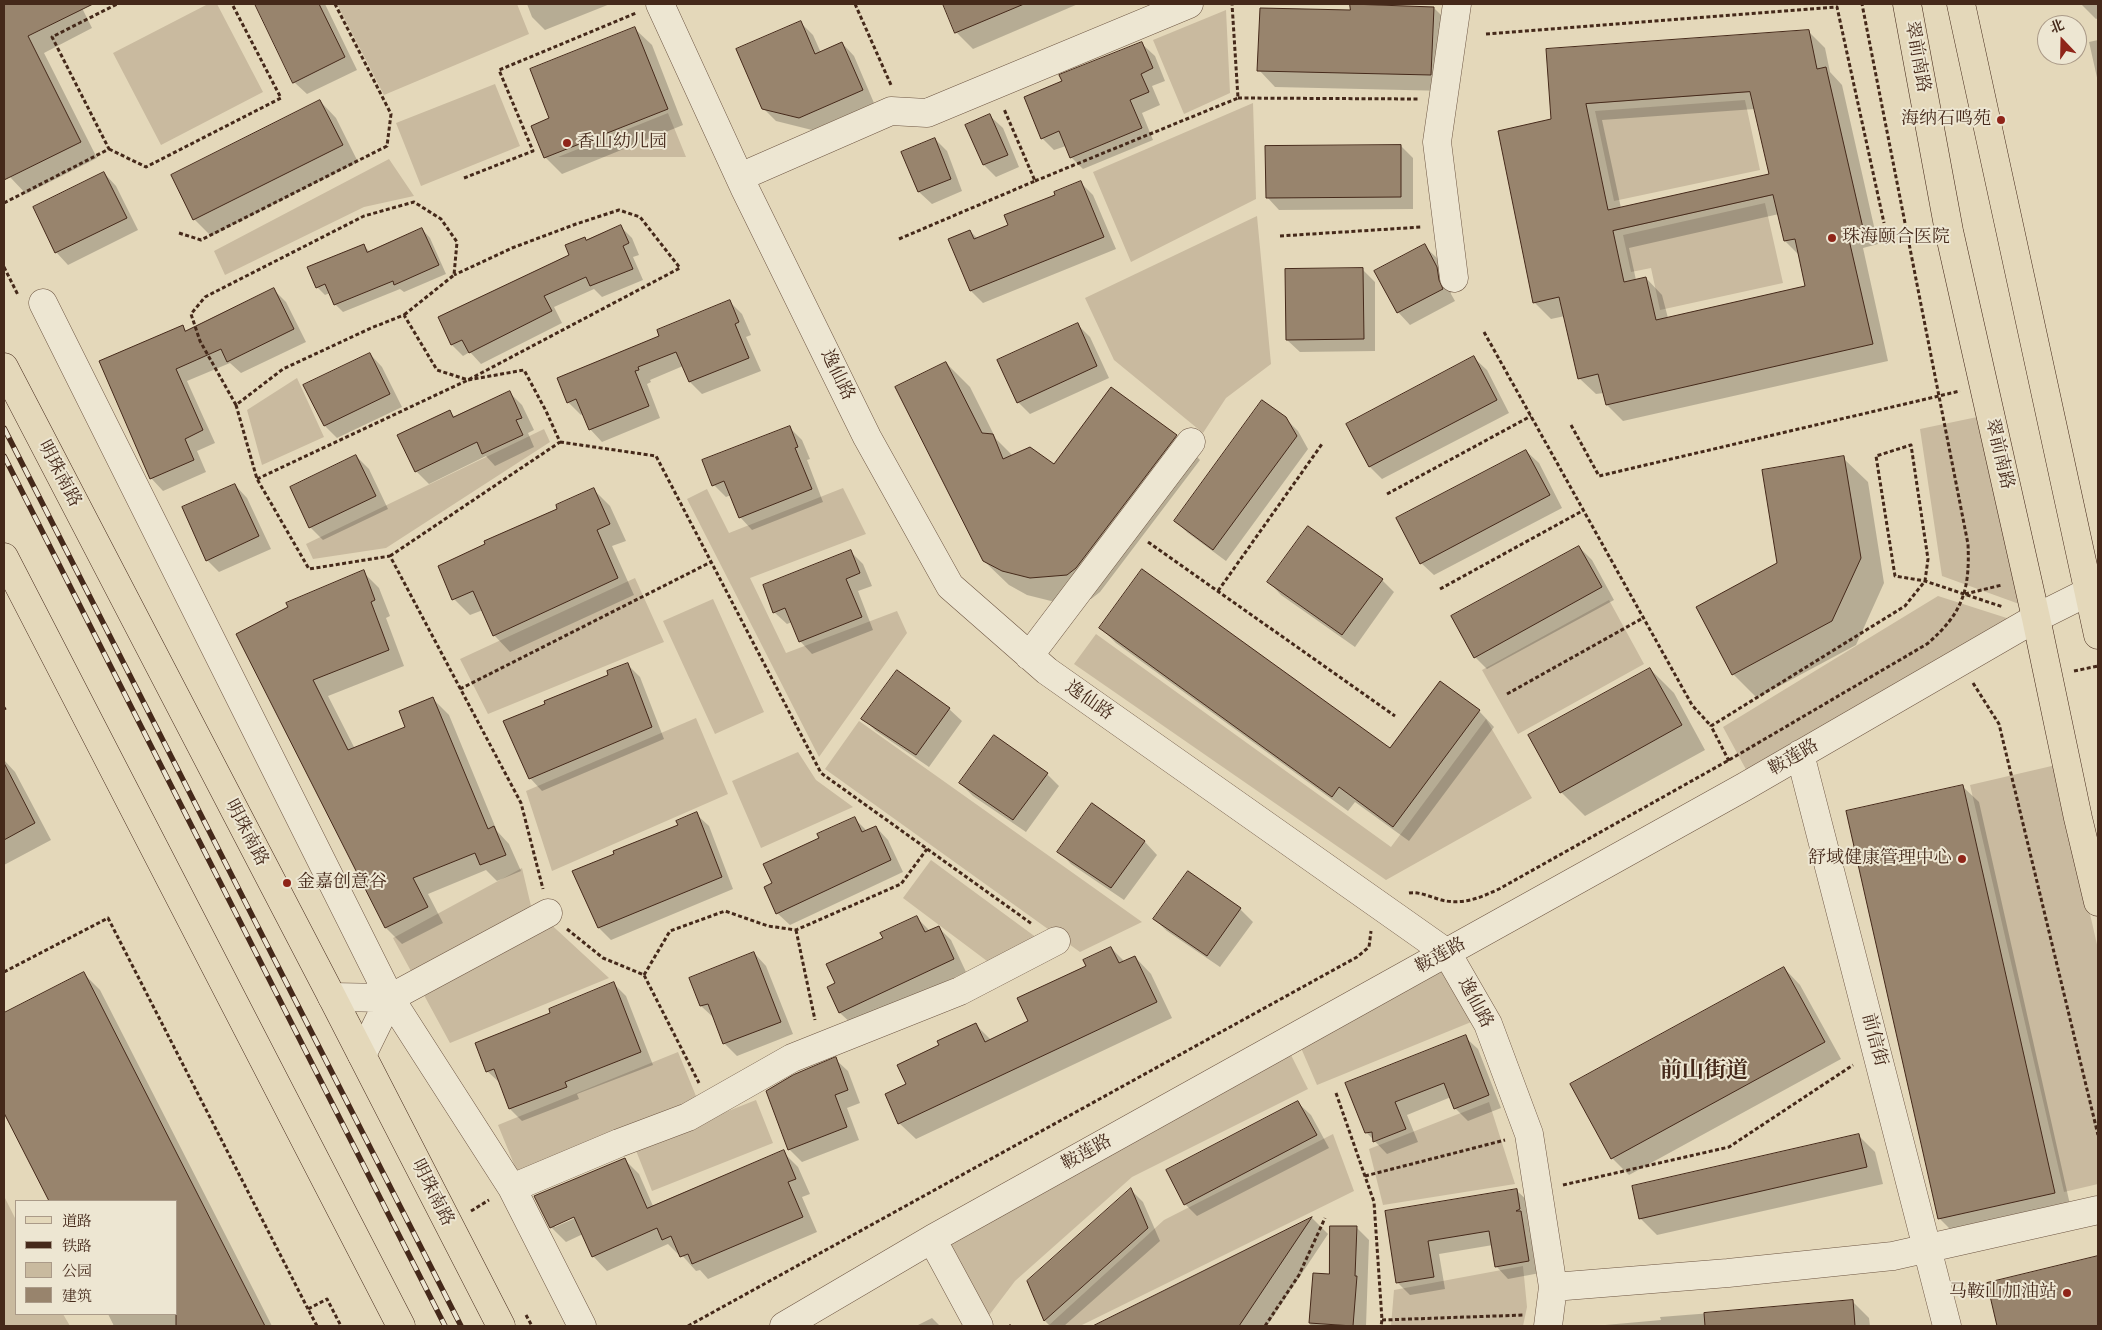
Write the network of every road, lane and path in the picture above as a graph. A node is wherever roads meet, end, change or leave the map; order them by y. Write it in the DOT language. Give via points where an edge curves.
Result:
graph roads {
  1 [pos="117,4"];
  2 [pos="232,4"];
  3 [pos="335,4"];
  4 [pos="855,4"];
  5 [pos="1189,4"];
  6 [pos="1232,4"];
  7 [pos="1457,4"];
  8 [pos="1862,4"];
  9 [pos="1907,4"];
  10 [pos="1961,4"];
  11 [pos="1838,6"];
  12 [pos="650,7"];
  13 [pos="1486,34"];
  14 [pos="994,85"];
  15 [pos="1238,98"];
  16 [pos="1444,99"];
  17 [pos="891,111"];
  18 [pos="109,149"];
  19 [pos="740,177"];
  20 [pos="464,178"];
  21 [pos="1035,181"];
  22 [pos="4,202"];
  23 [pos="1884,223"];
  24 [pos="1448,225"];
  25 [pos="180,233"];
  26 [pos="1280,236"];
  27 [pos="899,239"];
  28 [pos="454,275"];
  29 [pos="1454,278"];
  30 [pos="43,303"];
  31 [pos="404,315"];
  32 [pos="1484,332"];
  33 [pos="4,367"];
  34 [pos="468,380"];
  35 [pos="1984,385"];
  36 [pos="1939,397"];
  37 [pos="236,404"];
  38 [pos="12,406"];
  39 [pos="1531,415"];
  40 [pos="1571,425"];
  41 [pos="560,442"];
  42 [pos="1191,442"];
  43 [pos="1322,444"];
  44 [pos="257,479"];
  45 [pos="1387,494"];
  46 [pos="1584,510"];
  47 [pos="1127,527"];
  48 [pos="390,556"];
  49 [pos="4,557"];
  50 [pos="710,562"];
  51 [pos="1925,581"];
  52 [pos="2005,584"];
  53 [pos="1440,589"];
  54 [pos="2093,590"];
  55 [pos="1218,591"];
  56 [pos="1964,594"];
  57 [pos="2011,610"];
  58 [pos="1644,618"];
  59 [pos="2036,618"];
  60 [pos="2098,635"];
  61 [pos="1029,656"];
  62 [pos="1960,662"];
  63 [pos="460,688"];
  64 [pos="1507,694"];
  65 [pos="1395,716"];
  66 [pos="1710,726"];
  67 [pos="1800,754"];
  68 [pos="1729,760"];
  69 [pos="1744,787"];
  70 [pos="927,849"];
  71 [pos="2098,902"];
  72 [pos="1388,911"];
  73 [pos="548,913"];
  74 [pos="796,930"];
  75 [pos="1056,941"];
  76 [pos="1448,953"];
  77 [pos="4,972"];
  78 [pos="644,975"];
  79 [pos="332,997"];
  80 [pos="390,998"];
  81 [pos="821,1046"];
  82 [pos="1876,1049"];
  83 [pos="362,1055"];
  84 [pos="1336,1093"];
  85 [pos="710,1104"];
  86 [pos="1529,1134"];
  87 [pos="2098,1135"];
  88 [pos="1365,1176"];
  89 [pos="512,1188"];
  90 [pos="1538,1191"];
  91 [pos="2098,1210"];
  92 [pos="1325,1218"];
  93 [pos="475,1219"];
  94 [pos="932,1239"];
  95 [pos="1928,1248"];
  96 [pos="1553,1287"];
  97 [pos="308,1309"];
  98 [pos="523,1310"];
  99 [pos="1382,1320"];
  100 [pos="1549,1320"];
  101 [pos="317,1326"];
  102 [pos="341,1326"];
  103 [pos="401,1326"];
  104 [pos="501,1326"];
  105 [pos="532,1326"];
  106 [pos="582,1326"];
  107 [pos="688,1326"];
  108 [pos="784,1326"];
  109 [pos="979,1326"];
  110 [pos="1265,1326"];
  111 [pos="1381,1326"];
  112 [pos="1947,1326"];
  1 -- 18 [label="path" via="52,37"];
  2 -- 18 [label="path" via="281,98 146,167"];
  3 -- 25 [label="path" via="391,114 387,146 200,240"];
  4 -- 17 [label="path" via="892,87"];
  5 -- 14 [label="street"];
  6 -- 15 [label="path"];
  7 -- 16 [label="street"];
  8 -- 36 [label="path"];
  9 -- 35 [label="main road, 翠前南路" via="1949,231"];
  10 -- 54 [label="main road"];
  11 -- 13 [label="path"];
  11 -- 23 [label="path"];
  12 -- 19 [label="street, 逸仙路"];
  12 -- 20 [label="path" via="499,70 533,151"];
  14 -- 17 [label="street" via="927,113"];
  14 -- 21 [label="path"];
  15 -- 16 [label="path"];
  15 -- 21 [label="path"];
  16 -- 24 [label="street" via="1437,142"];
  17 -- 19 [label="street"];
  18 -- 22 [label="path"];
  19 -- 61 [label="street, 逸仙路" via="867,437 950,586"];
  21 -- 27 [label="path"];
  24 -- 26 [label="path"];
  24 -- 29 [label="street"];
  28 -- 31 [label="path"];
  28 -- 34 [label="path" via="512,248 620,210 640,217 680,268"];
  28 -- 37 [label="path" via="457,242 441,218 414,202 364,216 205,297 191,314 200,341"];
  30 -- 80 [label="street"];
  31 -- 34 [label="path" via="437,370"];
  31 -- 37 [label="path" via="283,369"];
  32 -- 39 [label="path"];
  33 -- 38 [label="main road, 明珠南路"];
  34 -- 41 [label="path" via="524,370"];
  34 -- 44 [label="path"];
  35 -- 36 [label="path"];
  35 -- 59 [label="main road, 翠前南路"];
  36 -- 40 [label="path" via="1599,476"];
  36 -- 56 [label="path" via="1968,544 1969,569"];
  37 -- 44 [label="path"];
  38 -- 79 [label="main road, 明珠南路"];
  39 -- 45 [label="path"];
  39 -- 46 [label="path"];
  41 -- 48 [label="path"];
  41 -- 50 [label="path" via="656,456"];
  42 -- 47 [label="street"];
  43 -- 55 [label="path"];
  44 -- 48 [label="path" via="309,569"];
  46 -- 53 [label="path"];
  46 -- 58 [label="path"];
  47 -- 55 [label="path"];
  47 -- 61 [label="street"];
  48 -- 63 [label="path"];
  49 -- 103 [label="main road"];
  50 -- 63 [label="path"];
  50 -- 70 [label="path" via="821,774"];
  51 -- 51 [label="path" via="1895,576 1876,456 1911,445 1928,559"];
  51 -- 56 [label="path"];
  51 -- 66 [label="path" via="1905,606"];
  52 -- 56 [label="path"];
  54 -- 59 [label="street, 鞍莲路"];
  54 -- 60 [label="main road"];
  55 -- 65 [label="path"];
  56 -- 57 [label="path"];
  56 -- 68 [label="path" via="1957,612 1927,644"];
  58 -- 64 [label="path"];
  58 -- 66 [label="path" via="1692,705"];
  59 -- 62 [label="street, 鞍莲路"];
  59 -- 71 [label="main road, 翠前南路"];
  61 -- 72 [label="street, 逸仙路" via="1047,672"];
  62 -- 67 [label="street, 鞍莲路"];
  62 -- 87 [label="path" via="1999,724"];
  63 -- 73 [label="path" via="521,803"];
  66 -- 68 [label="path"];
  67 -- 69 [label="street, 鞍莲路"];
  67 -- 82 [label="street, 前信街"];
  68 -- 69 [label="path"];
  68 -- 72 [label="path" via="1499,890 1472,901 1448,901 1410,893 1401,897"];
  69 -- 76 [label="street, 鞍莲路"];
  70 -- 74 [label="path" via="901,884"];
  70 -- 75 [label="path"];
  72 -- 76 [label="street, 逸仙路"];
  72 -- 107 [label="path" via="1370,932 1369,947 1357,957"];
  73 -- 78 [label="path" via="603,958"];
  73 -- 80 [label="street"];
  74 -- 78 [label="path" via="768,926 725,912 670,931"];
  74 -- 81 [label="path"];
  75 -- 81 [label="street" via="960,991"];
  76 -- 86 [label="street, 逸仙路" via="1488,1024"];
  76 -- 94 [label="street, 鞍莲路"];
  77 -- 97 [label="path" via="108,918"];
  78 -- 85 [label="path"];
  79 -- 80 [label="street"];
  79 -- 83 [label="main road, 明珠南路"];
  80 -- 83 [label="street"];
  80 -- 89 [label="street"];
  81 -- 85 [label="street" via="792,1058"];
  82 -- 90 [label="path" via="1729,1147"];
  82 -- 95 [label="street, 前信街"];
  83 -- 104 [label="main road, 明珠南路"];
  84 -- 88 [label="path"];
  85 -- 89 [label="street" via="688,1117"];
  86 -- 88 [label="path"];
  86 -- 90 [label="street, 逸仙路"];
  88 -- 99 [label="path" via="1374,1202"];
  89 -- 93 [label="path" via="470,1211"];
  89 -- 106 [label="street"];
  90 -- 96 [label="street, 逸仙路"];
  91 -- 95 [label="street"];
  92 -- 110 [label="path" via="1299,1275"];
  94 -- 108 [label="street, 鞍莲路"];
  94 -- 109 [label="street"];
  95 -- 96 [label="street" via="1893,1256"];
  95 -- 112 [label="street, 前信街"];
  96 -- 100 [label="street, 逸仙路"];
  97 -- 101 [label="path"];
  97 -- 102 [label="path" via="327,1299"];
  98 -- 105 [label="path"];
  99 -- 100 [label="path"];
  99 -- 111 [label="path"];
}
